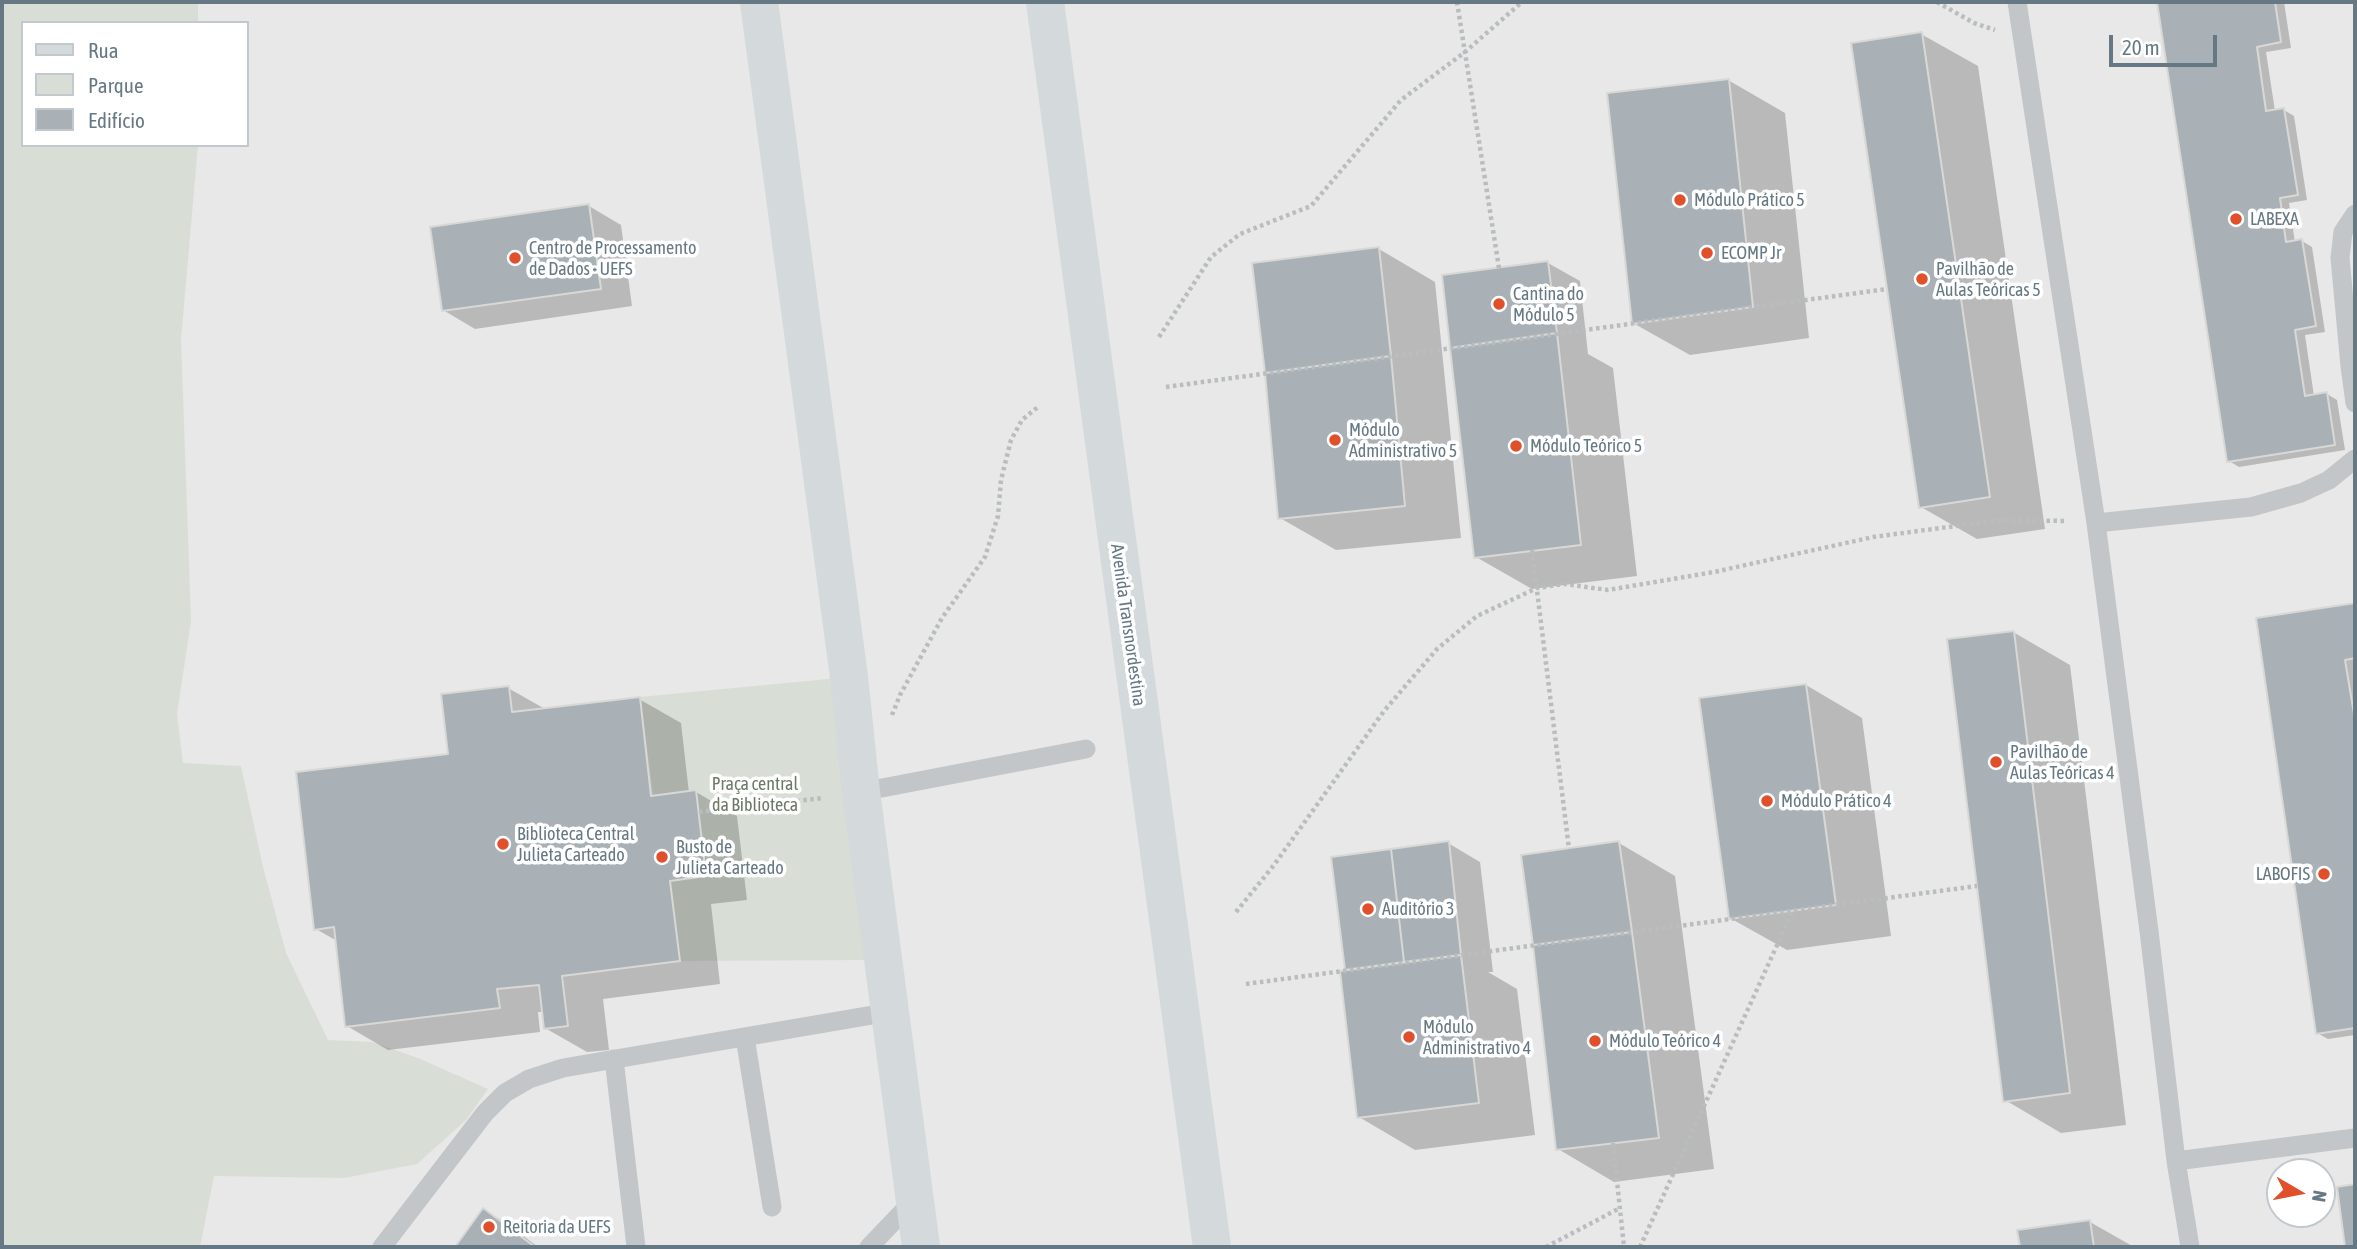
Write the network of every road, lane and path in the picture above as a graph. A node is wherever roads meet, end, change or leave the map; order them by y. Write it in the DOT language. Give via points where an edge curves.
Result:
graph roads {
  1 [pos="759,2"];
  2 [pos="1045,2"];
  3 [pos="1457,2"];
  4 [pos="1522,2"];
  5 [pos="1937,2"];
  6 [pos="2017,2"];
  7 [pos="2022,38"];
  8 [pos="1465,52"];
  9 [pos="2355,214"];
  10 [pos="1499,268"];
  11 [pos="1887,289"];
  12 [pos="1159,337"];
  13 [pos="1166,387"];
  14 [pos="2355,403"];
  15 [pos="1039,406"];
  16 [pos="2355,459"];
  17 [pos="2096,523"];
  18 [pos="1532,550"];
  19 [pos="1537,588"];
  20 [pos="891,719"];
  21 [pos="1086,749"];
  22 [pos="861,792"];
  23 [pos="1569,849"];
  24 [pos="1977,886"];
  25 [pos="1793,910"];
  26 [pos="1236,912"];
  27 [pos="1246,984"];
  28 [pos="890,1012"];
  29 [pos="745,1037"];
  30 [pos="614,1059"];
  31 [pos="2355,1138"];
  32 [pos="1613,1143"];
  33 [pos="2176,1161"];
  34 [pos="915,1199"];
  35 [pos="772,1207"];
  36 [pos="1620,1208"];
  37 [pos="382,1247"];
  38 [pos="636,1247"];
  39 [pos="870,1247"];
  40 [pos="921,1247"];
  41 [pos="1212,1247"];
  42 [pos="1546,1247"];
  43 [pos="1624,1247"];
  44 [pos="1640,1247"];
  45 [pos="2190,1247"];
  1 -- 22 [label="street"];
  2 -- 41 [label="street, Avenida Transnordestina"];
  3 -- 8 [label="path"];
  4 -- 8 [label="path"];
  5 -- 7 [label="path" via="1974,23"];
  6 -- 7 [label="lane"];
  7 -- 17 [label="lane"];
  8 -- 10 [label="path"];
  8 -- 12 [label="path" via="1401,100 1311,206 1240,234 1210,257"];
  9 -- 14 [label="lane" via="2343,232 2340,258"];
  11 -- 13 [label="path"];
  15 -- 20 [label="path" via="1022,420 1011,440 998,516 985,557 942,618"];
  16 -- 17 [label="lane" via="2329,481 2251,507"];
  17 -- 19 [label="path" via="2001,520 1873,537 1608,590 1564,584"];
  17 -- 33 [label="lane"];
  18 -- 19 [label="path"];
  19 -- 23 [label="path"];
  19 -- 26 [label="path" via="1477,616 1437,649 1384,711"];
  21 -- 22 [label="lane"];
  22 -- 28 [label="street"];
  24 -- 25 [label="path"];
  25 -- 27 [label="path"];
  25 -- 44 [label="path"];
  28 -- 29 [label="lane"];
  28 -- 34 [label="street"];
  29 -- 30 [label="lane"];
  29 -- 35 [label="lane"];
  30 -- 37 [label="lane" via="563,1068 529,1079 506,1093 485,1113"];
  30 -- 38 [label="lane"];
  31 -- 33 [label="lane"];
  32 -- 36 [label="path"];
  33 -- 45 [label="lane"];
  34 -- 39 [label="lane"];
  34 -- 40 [label="street"];
  36 -- 42 [label="path"];
  36 -- 43 [label="path"];
}
